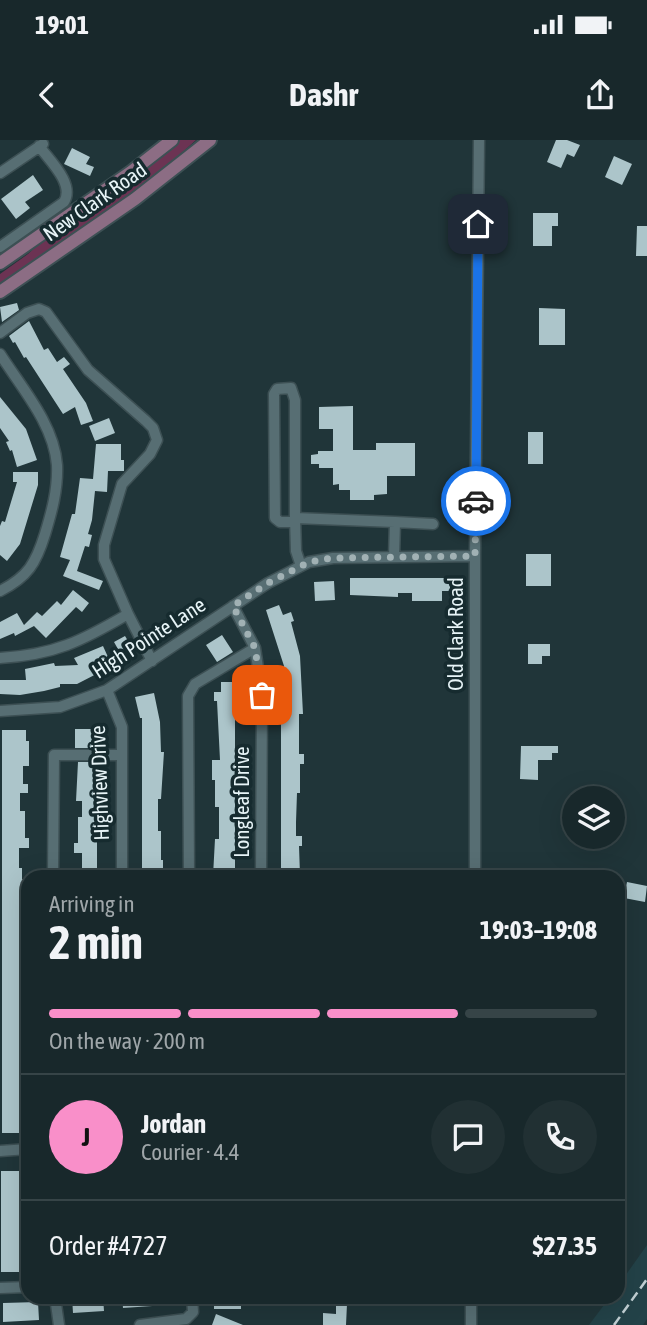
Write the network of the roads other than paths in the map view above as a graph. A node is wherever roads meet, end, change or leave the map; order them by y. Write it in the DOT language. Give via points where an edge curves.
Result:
graph roads {
  1 [pos="172,140"];
  2 [pos="210,140"];
  3 [pos="479,140"];
  4 [pos="0,173"];
  5 [pos="0,247"];
  6 [pos="0,263"];
  7 [pos="0,292"];
  8 [pos="0,332"];
  9 [pos="0,354"];
  10 [pos="295,520"];
  11 [pos="395,522"];
  12 [pos="433,524"];
  13 [pos="475,556"];
  14 [pos="394,557"];
  15 [pos="301,566"];
  16 [pos="0,591"];
  17 [pos="233,606"];
  18 [pos="128,614"];
  19 [pos="255,648"];
  20 [pos="0,658"];
  21 [pos="152,661"];
  22 [pos="107,690"];
  23 [pos="0,711"];
  24 [pos="121,755"];
  25 [pos="53,870"];
  26 [pos="121,870"];
  27 [pos="189,870"];
  28 [pos="261,870"];
  29 [pos="475,870"];
  30 [pos="21,1150"];
  31 [pos="0,1151"];
  32 [pos="21,1286"];
  33 [pos="0,1288"];
  34 [pos="56,1304"];
  35 [pos="192,1304"];
  36 [pos="471,1304"];
  37 [pos="59,1325"];
  38 [pos="140,1325"];
  39 [pos="471,1325"];
  1 -- 6 [label="main road, New Clark Road"];
  2 -- 7 [label="main road, New Clark Road" via="135,199"];
  3 -- 13 [label="street, Old Clark Road"];
  4 -- 5 [label="street" via="42,145 66,184 67,197"];
  8 -- 18 [label="street" via="27,313 46,312 88,370 153,428 157,440 122,484 103,551"];
  9 -- 16 [label="street" via="34,405 57,464 54,503 40,549 18,582"];
  10 -- 10 [label="street" via="295,400 291,388 277,389 277,521"];
  10 -- 11 [label="street"];
  10 -- 15 [label="street"];
  11 -- 12 [label="street"];
  11 -- 14 [label="street"];
  13 -- 14 [label="street, High Pointe Lane"];
  13 -- 29 [label="street, Old Clark Road"];
  14 -- 15 [label="street, High Pointe Lane" via="332,558"];
  15 -- 17 [label="street, High Pointe Lane"];
  17 -- 19 [label="street, Longleaf Drive"];
  17 -- 21 [label="street, High Pointe Lane"];
  18 -- 20 [label="street" via="55,651"];
  18 -- 21 [label="street"];
  19 -- 27 [label="street" via="195,684 188,696"];
  19 -- 28 [label="street, Longleaf Drive" via="262,695"];
  21 -- 22 [label="street, High Pointe Lane"];
  22 -- 23 [label="street, High Pointe Lane" via="61,707"];
  22 -- 24 [label="street, Highview Drive" via="121,727"];
  24 -- 25 [label="street" via="54,755"];
  24 -- 26 [label="street, Highview Drive"];
  30 -- 31 [label="street"];
  32 -- 33 [label="street"];
  34 -- 37 [label="street"];
  35 -- 38 [label="street" via="193,1312 186,1319"];
  36 -- 39 [label="street"];
}
